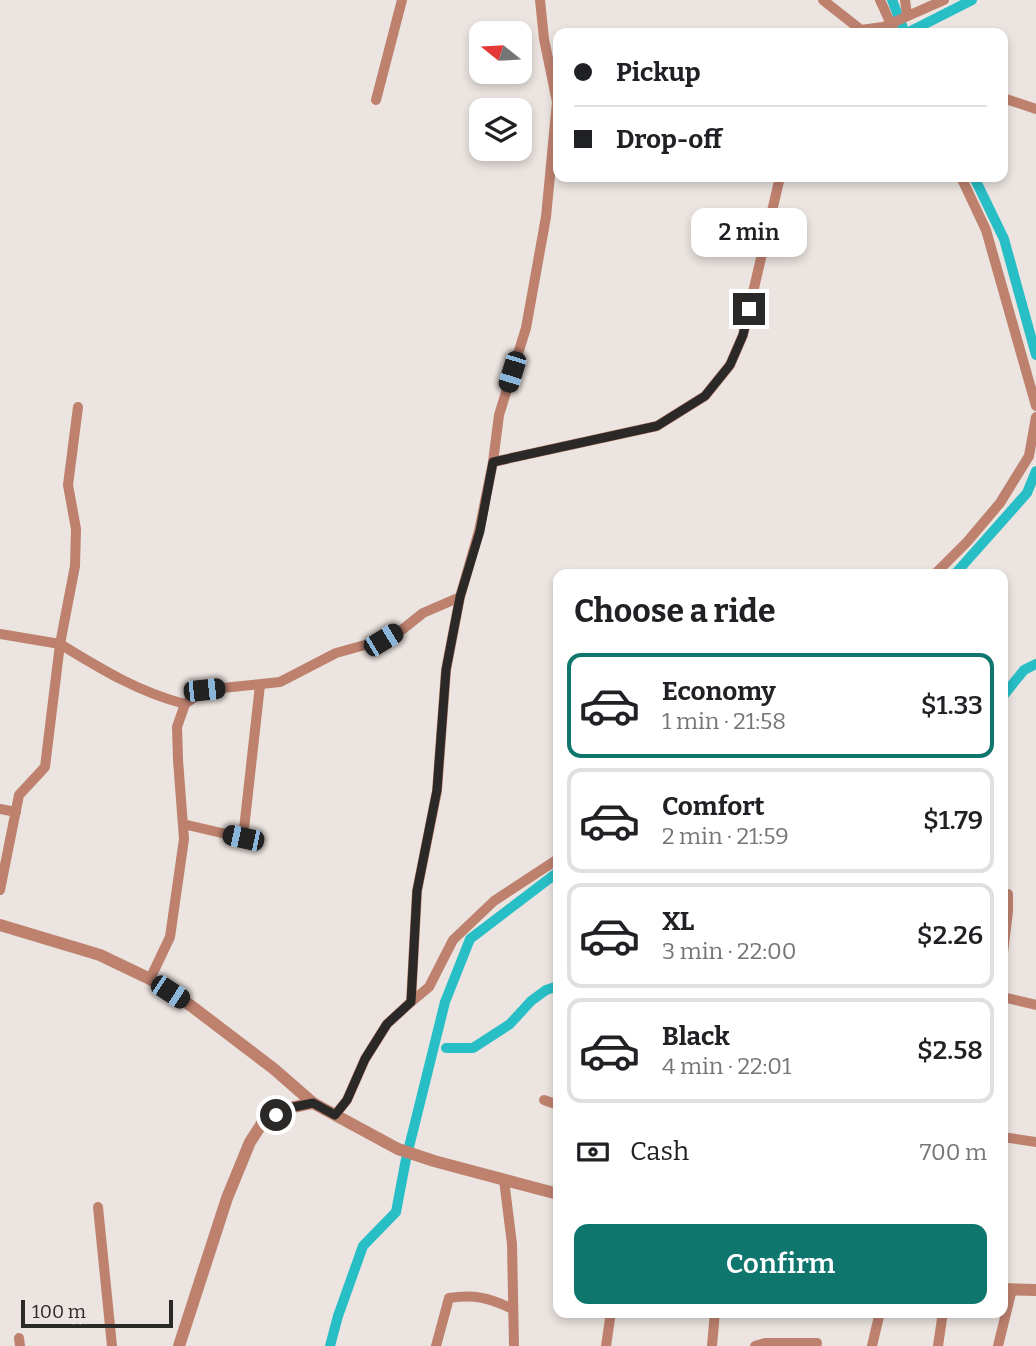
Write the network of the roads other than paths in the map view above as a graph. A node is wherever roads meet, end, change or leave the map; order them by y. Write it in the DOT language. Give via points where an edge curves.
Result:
graph roads {
  1 [pos="402,0"];
  2 [pos="823,0"];
  3 [pos="880,0"];
  4 [pos="905,0"];
  5 [pos="944,0"];
  6 [pos="538,1"];
  7 [pos="907,16"];
  8 [pos="892,26"];
  9 [pos="854,28"];
  10 [pos="553,83"];
  11 [pos="376,100"];
  12 [pos="1008,100"];
  13 [pos="1036,109"];
  14 [pos="553,144"];
  15 [pos="779,182"];
  16 [pos="963,182"];
  17 [pos="1036,407"];
  18 [pos="78,408"];
  19 [pos="1036,417"];
  20 [pos="493,462"];
  21 [pos="940,569"];
  22 [pos="460,597"];
  23 [pos="0,634"];
  24 [pos="60,644"];
  25 [pos="260,685"];
  26 [pos="185,704"];
  27 [pos="0,809"];
  28 [pos="16,812"];
  29 [pos="183,824"];
  30 [pos="553,862"];
  31 [pos="0,890"];
  32 [pos="1008,894"];
  33 [pos="1008,911"];
  34 [pos="0,925"];
  35 [pos="150,979"];
  36 [pos="1008,998"];
  37 [pos="411,1002"];
  38 [pos="1036,1005"];
  39 [pos="544,1100"];
  40 [pos="313,1103"];
  41 [pos="553,1103"];
  42 [pos="335,1115"];
  43 [pos="1008,1138"];
  44 [pos="1036,1142"];
  45 [pos="504,1180"];
  46 [pos="553,1193"];
  47 [pos="98,1207"];
  48 [pos="1008,1289"];
  49 [pos="1036,1290"];
  50 [pos="513,1309"];
  51 [pos="610,1318"];
  52 [pos="714,1318"];
  53 [pos="879,1318"];
  54 [pos="942,1318"];
  55 [pos="1002,1318"];
  56 [pos="112,1346"];
  57 [pos="179,1346"];
  58 [pos="436,1346"];
  59 [pos="513,1346"];
  60 [pos="606,1346"];
  61 [pos="712,1346"];
  62 [pos="755,1346"];
  63 [pos="816,1346"];
  64 [pos="872,1346"];
  65 [pos="938,1346"];
  66 [pos="998,1346"];
  1 -- 11 [label="street"];
  2 -- 9 [label="street"];
  3 -- 8 [label="street"];
  4 -- 7 [label="street"];
  5 -- 7 [label="street"];
  6 -- 10 [label="street"];
  7 -- 8 [label="street"];
  12 -- 13 [label="street"];
  14 -- 20 [label="street" via="546,217 526,328 499,415"];
  15 -- 20 [label="street" via="743,335 730,365 705,396 657,426"];
  16 -- 17 [label="street" via="986,230"];
  18 -- 24 [label="street" via="68,485 76,529 75,566"];
  19 -- 21 [label="street" via="1029,456 1000,503"];
  20 -- 22 [label="street" via="480,531"];
  22 -- 25 [label="street" via="423,612 383,640 336,653 280,682"];
  22 -- 37 [label="street" via="446,670 437,790 417,891"];
  23 -- 24 [label="street"];
  24 -- 26 [label="street" via="159,698"];
  24 -- 28 [label="street" via="45,767 19,795"];
  25 -- 26 [label="street" via="204,690"];
  25 -- 29 [label="street" via="243,838"];
  26 -- 29 [label="street" via="177,727"];
  27 -- 28 [label="street"];
  28 -- 31 [label="street"];
  29 -- 35 [label="street" via="170,937"];
  30 -- 37 [label="street" via="494,901 453,940 429,987"];
  32 -- 33 [label="street"];
  34 -- 35 [label="street" via="100,955"];
  35 -- 40 [label="street" via="263,1060"];
  36 -- 38 [label="street"];
  37 -- 42 [label="street" via="387,1024"];
  39 -- 41 [label="street"];
  40 -- 42 [label="street"];
  40 -- 57 [label="street" via="289,1108 263,1122 250,1142"];
  42 -- 45 [label="street" via="398,1149"];
  43 -- 44 [label="street"];
  45 -- 46 [label="street"];
  45 -- 50 [label="street" via="512,1244"];
  47 -- 56 [label="street"];
  48 -- 49 [label="street"];
  50 -- 58 [label="street" via="469,1295 449,1298"];
  50 -- 59 [label="street"];
  51 -- 60 [label="street"];
  52 -- 61 [label="street"];
  53 -- 64 [label="street"];
  54 -- 65 [label="street"];
  55 -- 66 [label="street"];
  62 -- 63 [label="street"];
}
